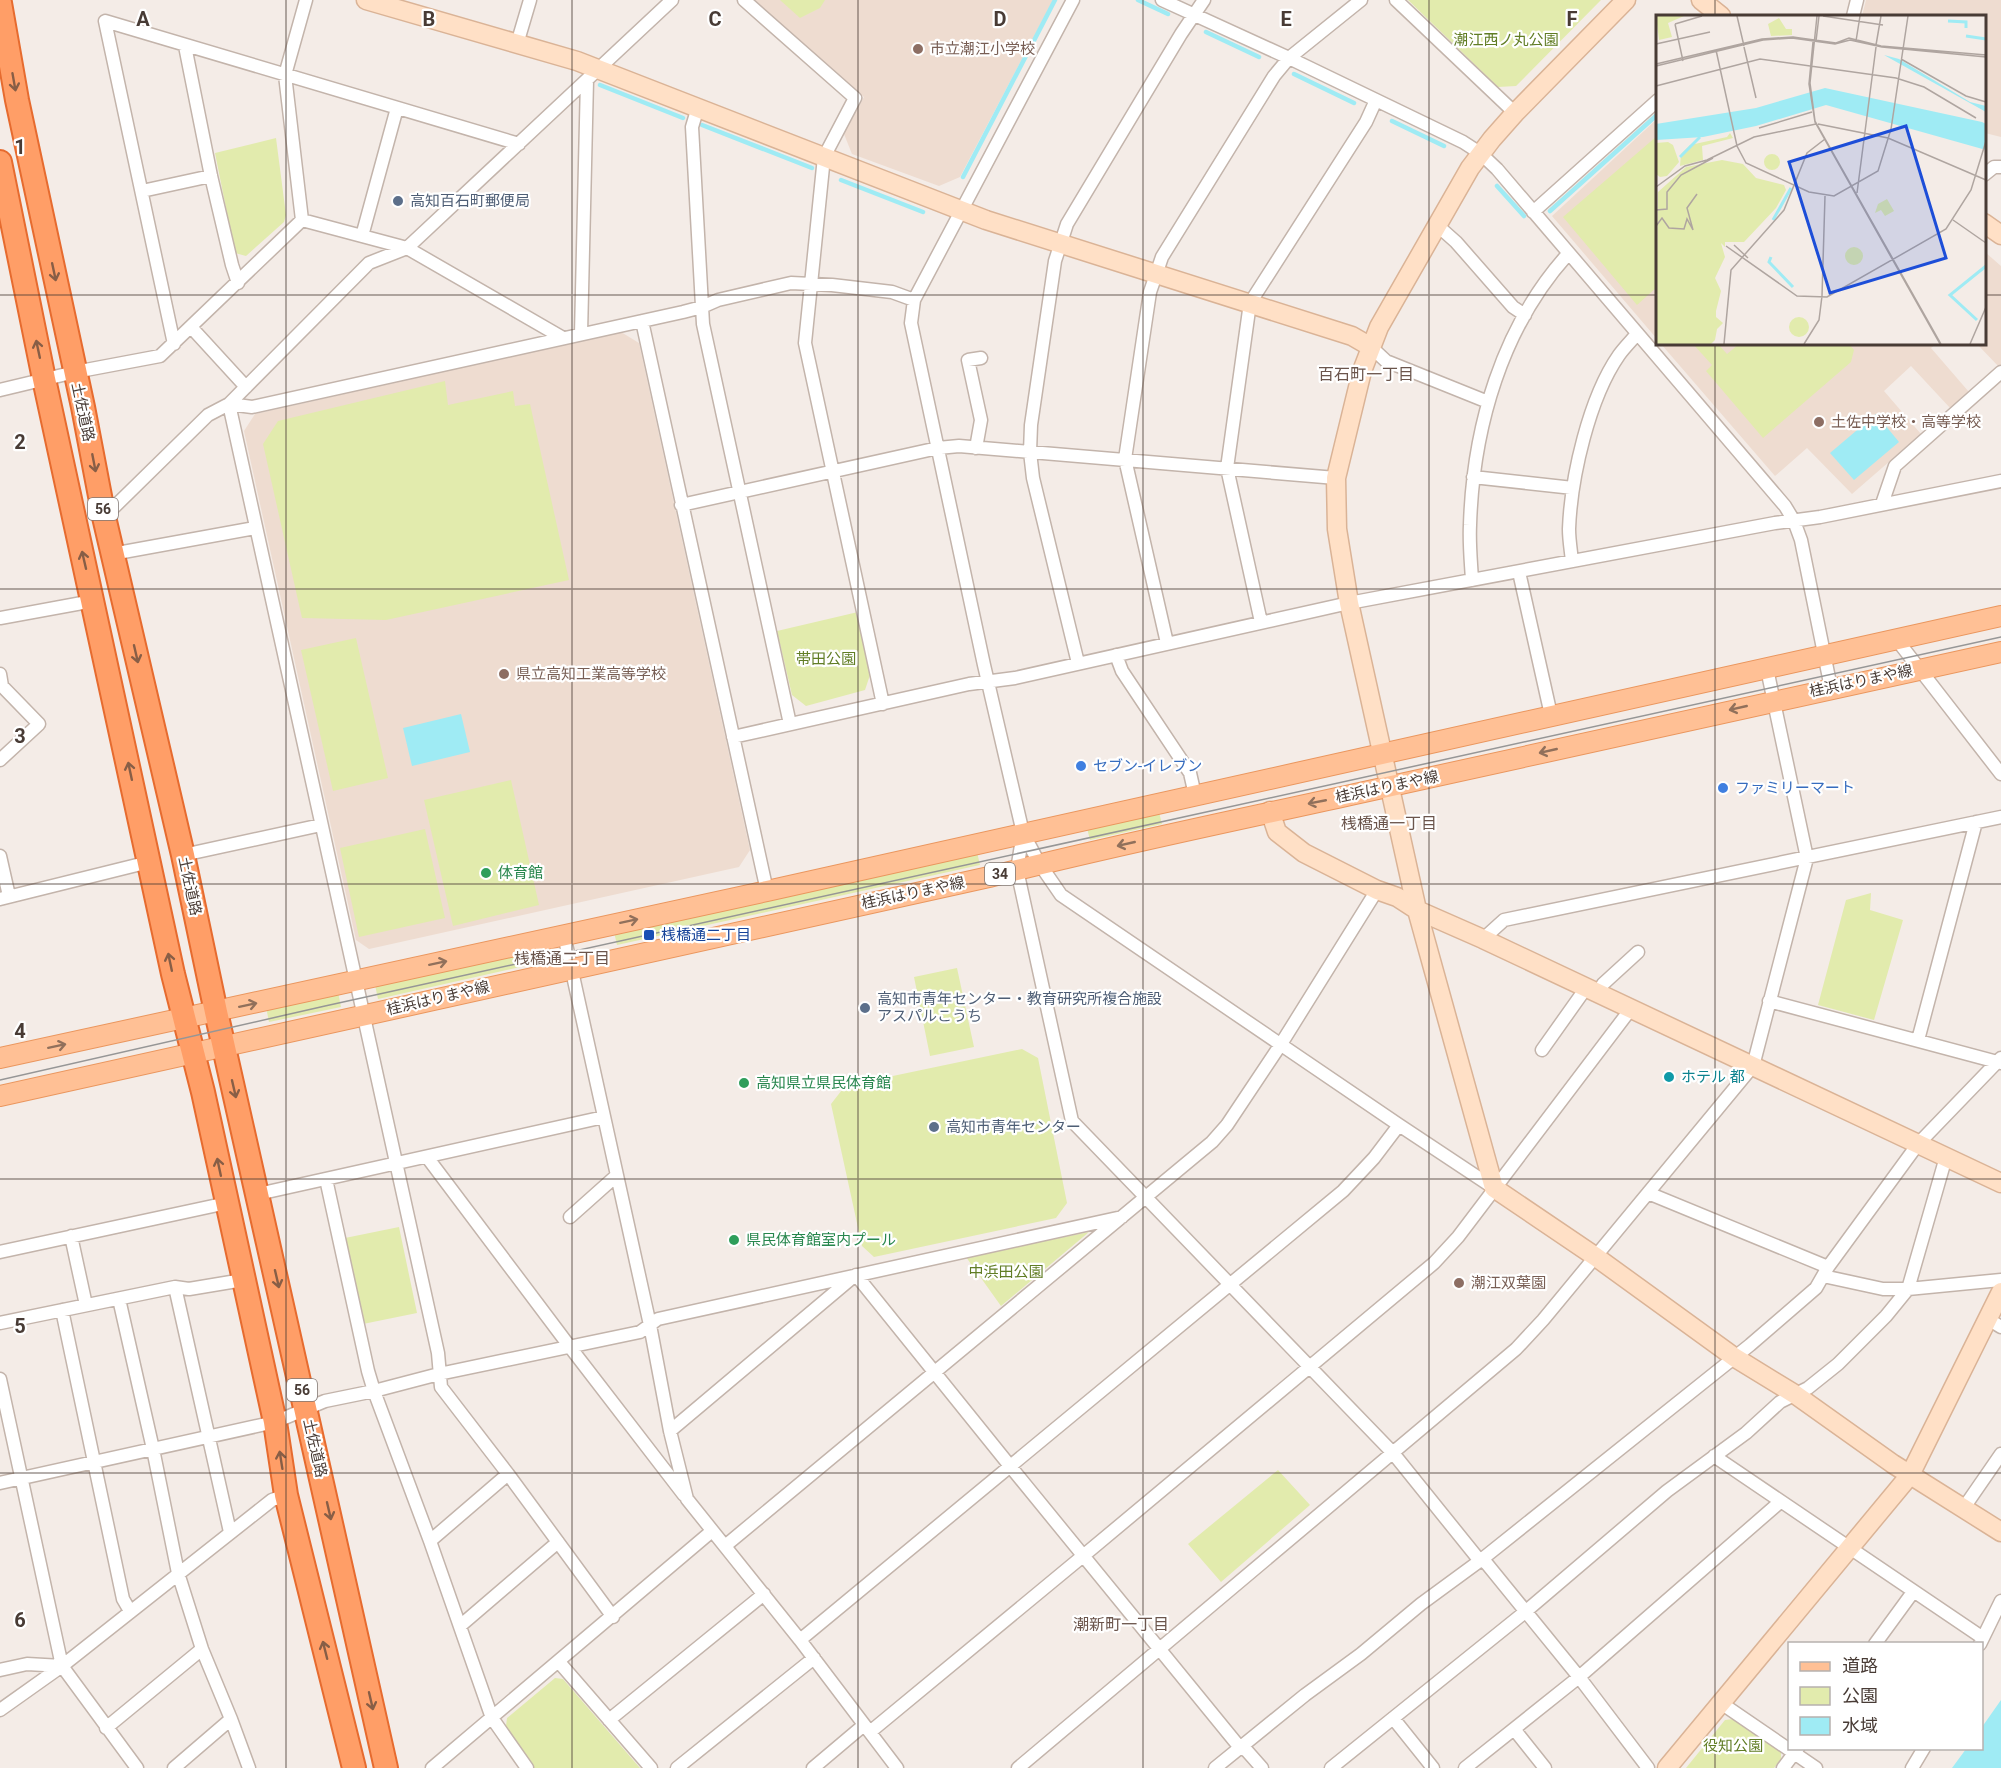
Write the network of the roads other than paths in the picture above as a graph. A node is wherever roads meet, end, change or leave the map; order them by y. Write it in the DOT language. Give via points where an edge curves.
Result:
graph roads {
  1 [pos="306,0"];
  2 [pos="366,0"];
  3 [pos="530,0"];
  4 [pos="672,0"];
  5 [pos="744,0"];
  6 [pos="1072,0"];
  7 [pos="1162,0"];
  8 [pos="1204,0"];
  9 [pos="1361,0"];
  10 [pos="1396,0"];
  11 [pos="1626,0"];
  12 [pos="1701,0"];
  13 [pos="1857,0"];
  14 [pos="0,3"];
  15 [pos="1194,14"];
  16 [pos="1720,15"];
  17 [pos="1853,15"];
  18 [pos="517,44"];
  19 [pos="185,46"];
  20 [pos="1289,58"];
  21 [pos="593,74"];
  22 [pos="285,75"];
  23 [pos="1376,100"];
  24 [pos="1656,102"];
  25 [pos="698,107"];
  26 [pos="397,108"];
  27 [pos="1515,113"];
  28 [pos="519,144"];
  29 [pos="1480,153"];
  30 [pos="824,157"];
  31 [pos="0,162"];
  32 [pos="2001,167"];
  33 [pos="1986,173"];
  34 [pos="212,176"];
  35 [pos="142,191"];
  36 [pos="963,211"];
  37 [pos="1533,212"];
  38 [pos="302,220"];
  39 [pos="1986,225"];
  40 [pos="1438,226"];
  41 [pos="362,236"];
  42 [pos="2001,236"];
  43 [pos="1060,243"];
  44 [pos="407,248"];
  45 [pos="1568,254"];
  46 [pos="1155,274"];
  47 [pos="238,283"];
  48 [pos="811,284"];
  49 [pos="914,300"];
  50 [pos="1250,303"];
  51 [pos="702,307"];
  52 [pos="1525,315"];
  53 [pos="642,321"];
  54 [pos="191,327"];
  55 [pos="581,334"];
  56 [pos="1636,334"];
  57 [pos="562,338"];
  58 [pos="174,344"];
  59 [pos="1371,347"];
  60 [pos="981,358"];
  61 [pos="75,372"];
  62 [pos="2001,372"];
  63 [pos="44,379"];
  64 [pos="246,387"];
  65 [pos="0,390"];
  66 [pos="1488,402"];
  67 [pos="229,404"];
  68 [pos="938,448"];
  69 [pos="976,448"];
  70 [pos="1030,452"];
  71 [pos="1125,459"];
  72 [pos="1227,468"];
  73 [pos="833,472"];
  74 [pos="1473,477"];
  75 [pos="1336,478"];
  76 [pos="2001,482"];
  77 [pos="1573,488"];
  78 [pos="739,492"];
  79 [pos="1882,504"];
  80 [pos="681,505"];
  81 [pos="104,517"];
  82 [pos="1794,521"];
  83 [pos="255,528"];
  84 [pos="112,554"];
  85 [pos="1572,561"];
  86 [pos="1519,572"];
  87 [pos="1472,580"];
  88 [pos="93,601"];
  89 [pos="1349,603"];
  90 [pos="2001,616"];
  91 [pos="0,618"];
  92 [pos="1261,622"];
  93 [pos="1897,640"];
  94 [pos="1167,643"];
  95 [pos="2001,652"];
  96 [pos="1116,655"];
  97 [pos="1824,656"];
  98 [pos="1078,663"];
  99 [pos="1767,669"];
  100 [pos="1918,669"];
  101 [pos="988,681"];
  102 [pos="1,683"];
  103 [pos="1831,688"];
  104 [pos="1774,700"];
  105 [pos="884,704"];
  106 [pos="1551,715"];
  107 [pos="790,724"];
  108 [pos="733,737"];
  109 [pos="1383,753"];
  110 [pos="0,760"];
  111 [pos="2001,774"];
  112 [pos="1390,786"];
  113 [pos="1195,795"];
  114 [pos="1270,811"];
  115 [pos="2001,817"];
  116 [pos="1976,822"];
  117 [pos="321,825"];
  118 [pos="1023,833"];
  119 [pos="183,855"];
  120 [pos="0,856"];
  121 [pos="1807,858"];
  122 [pos="149,862"];
  123 [pos="1040,863"];
  124 [pos="1017,870"];
  125 [pos="1377,890"];
  126 [pos="767,891"];
  127 [pos="5,897"];
  128 [pos="1418,910"];
  129 [pos="564,935"];
  130 [pos="1483,939"];
  131 [pos="1638,952"];
  132 [pos="571,968"];
  133 [pos="355,981"];
  134 [pos="1592,991"];
  135 [pos="1769,1001"];
  136 [pos="1630,1010"];
  137 [pos="216,1012"];
  138 [pos="362,1015"];
  139 [pos="185,1019"];
  140 [pos="1918,1040"];
  141 [pos="1281,1044"];
  142 [pos="224,1046"];
  143 [pos="1542,1050"];
  144 [pos="194,1053"];
  145 [pos="0,1058"];
  146 [pos="2000,1061"];
  147 [pos="1753,1066"];
  148 [pos="0,1096"];
  149 [pos="604,1117"];
  150 [pos="1399,1125"];
  151 [pos="1918,1144"];
  152 [pos="428,1157"];
  153 [pos="1946,1157"];
  154 [pos="396,1164"];
  155 [pos="616,1176"];
  156 [pos="326,1179"];
  157 [pos="2001,1181"];
  158 [pos="1494,1188"];
  159 [pos="1648,1193"];
  160 [pos="258,1194"];
  161 [pos="1145,1198"];
  162 [pos="227,1203"];
  163 [pos="570,1217"];
  164 [pos="1122,1217"];
  165 [pos="71,1236"];
  166 [pos="0,1252"];
  167 [pos="1596,1257"];
  168 [pos="1826,1272"];
  169 [pos="856,1275"];
  170 [pos="243,1280"];
  171 [pos="2001,1280"];
  172 [pos="1228,1284"];
  173 [pos="175,1287"];
  174 [pos="1908,1289"];
  175 [pos="2001,1292"];
  176 [pos="119,1299"];
  177 [pos="86,1305"];
  178 [pos="62,1310"];
  179 [pos="0,1323"];
  180 [pos="1994,1323"];
  181 [pos="650,1325"];
  182 [pos="570,1347"];
  183 [pos="1734,1357"];
  184 [pos="1310,1367"];
  185 [pos="935,1373"];
  186 [pos="439,1374"];
  187 [pos="0,1379"];
  188 [pos="374,1391"];
  189 [pos="1796,1395"];
  190 [pos="306,1409"];
  191 [pos="275,1422"];
  192 [pos="670,1431"];
  193 [pos="208,1437"];
  194 [pos="153,1449"];
  195 [pos="1393,1453"];
  196 [pos="2001,1454"];
  197 [pos="1714,1456"];
  198 [pos="93,1462"];
  199 [pos="1010,1466"];
  200 [pos="508,1474"];
  201 [pos="1910,1476"];
  202 [pos="23,1478"];
  203 [pos="0,1483"];
  204 [pos="286,1495"];
  205 [pos="687,1499"];
  206 [pos="1780,1502"];
  207 [pos="1963,1509"];
  208 [pos="712,1531"];
  209 [pos="230,1532"];
  210 [pos="2001,1532"];
  211 [pos="430,1540"];
  212 [pos="558,1542"];
  213 [pos="725,1546"];
  214 [pos="1849,1549"];
  215 [pos="1083,1556"];
  216 [pos="1481,1560"];
  217 [pos="178,1573"];
  218 [pos="1913,1592"];
  219 [pos="764,1594"];
  220 [pos="2001,1601"];
  221 [pos="130,1611"];
  222 [pos="1525,1612"];
  223 [pos="613,1617"];
  224 [pos="460,1626"];
  225 [pos="800,1640"];
  226 [pos="1981,1641"];
  227 [pos="1876,1642"];
  228 [pos="202,1649"];
  229 [pos="1160,1649"];
  230 [pos="814,1658"];
  231 [pos="559,1662"];
  232 [pos="62,1666"];
  233 [pos="0,1670"];
  234 [pos="1579,1677"];
  235 [pos="1721,1703"];
  236 [pos="0,1710"];
  237 [pos="492,1718"];
  238 [pos="1392,1718"];
  239 [pos="231,1719"];
  240 [pos="609,1720"];
  241 [pos="106,1728"];
  242 [pos="867,1728"];
  243 [pos="1514,1729"];
  244 [pos="1788,1745"];
  245 [pos="1242,1747"];
  246 [pos="1796,1750"];
  247 [pos="1923,1750"];
  248 [pos="137,1768"];
  249 [pos="174,1768"];
  250 [pos="249,1768"];
  251 [pos="354,1768"];
  252 [pos="386,1768"];
  253 [pos="432,1768"];
  254 [pos="527,1768"];
  255 [pos="651,1768"];
  256 [pos="677,1768"];
  257 [pos="813,1768"];
  258 [pos="897,1768"];
  259 [pos="1018,1768"];
  260 [pos="1215,1768"];
  261 [pos="1262,1768"];
  262 [pos="1331,1768"];
  263 [pos="1433,1768"];
  264 [pos="1465,1768"];
  265 [pos="1545,1768"];
  266 [pos="1648,1768"];
  267 [pos="1667,1768"];
  268 [pos="1783,1768"];
  269 [pos="1816,1768"];
  270 [pos="1912,1768"];
  1 -- 22 [label="street"];
  2 -- 18 [label="street"];
  3 -- 18 [label="street"];
  4 -- 21 [label="street"];
  5 -- 30 [label="street" via="855,98"];
  6 -- 36 [label="street"];
  7 -- 15 [label="street"];
  8 -- 15 [label="street"];
  9 -- 20 [label="street"];
  10 -- 27 [label="street"];
  11 -- 27 [label="street"];
  12 -- 16 [label="street"];
  13 -- 17 [label="street"];
  14 -- 61 [label="highway, 土佐道路 / 56, one-way"];
  15 -- 20 [label="street"];
  15 -- 43 [label="street" via="1067,225"];
  18 -- 21 [label="street"];
  19 -- 22 [label="street"];
  19 -- 34 [label="street"];
  19 -- 35 [label="street" via="105,21"];
  20 -- 23 [label="street"];
  20 -- 46 [label="street" via="1162,256"];
  21 -- 25 [label="street"];
  21 -- 28 [label="street"];
  21 -- 55 [label="street"];
  22 -- 26 [label="street"];
  22 -- 38 [label="street"];
  23 -- 29 [label="street"];
  23 -- 50 [label="street" via="1366,122"];
  24 -- 37 [label="street"];
  25 -- 30 [label="street"];
  25 -- 51 [label="street" via="692,127"];
  26 -- 28 [label="street"];
  26 -- 41 [label="street"];
  27 -- 29 [label="street"];
  28 -- 44 [label="street"];
  29 -- 37 [label="street"];
  29 -- 40 [label="street"];
  30 -- 36 [label="street"];
  30 -- 48 [label="street"];
  63 -- 31 [label="highway, 土佐道路 / 56, one-way"];
  32 -- 33 [label="street"];
  34 -- 35 [label="street"];
  34 -- 47 [label="street"];
  35 -- 58 [label="street"];
  36 -- 43 [label="street"];
  36 -- 49 [label="street"];
  37 -- 45 [label="street"];
  38 -- 41 [label="street"];
  38 -- 47 [label="street"];
  39 -- 42 [label="street"];
  40 -- 52 [label="street"];
  40 -- 59 [label="street"];
  41 -- 44 [label="street"];
  43 -- 46 [label="street"];
  43 -- 70 [label="street"];
  44 -- 57 [label="street"];
  44 -- 64 [label="street" via="369,263"];
  45 -- 52 [label="street" via="1547,277"];
  45 -- 56 [label="street"];
  46 -- 50 [label="street"];
  46 -- 71 [label="street"];
  47 -- 54 [label="street"];
  48 -- 49 [label="street" via="892,292"];
  48 -- 51 [label="street" via="791,283"];
  48 -- 73 [label="street" via="805,343"];
  49 -- 68 [label="street" via="911,323"];
  50 -- 59 [label="street" via="1353,336"];
  50 -- 72 [label="street"];
  51 -- 53 [label="street"];
  51 -- 78 [label="street"];
  52 -- 66 [label="street" via="1501,363"];
  53 -- 55 [label="street"];
  53 -- 80 [label="street"];
  54 -- 58 [label="street"];
  54 -- 64 [label="street"];
  55 -- 57 [label="street"];
  56 -- 77 [label="street" via="1602,385"];
  56 -- 82 [label="street"];
  57 -- 67 [label="street" via="252,407"];
  58 -- 61 [label="street" via="160,356"];
  59 -- 66 [label="street" via="1386,361"];
  59 -- 75 [label="street"];
  60 -- 69 [label="street" via="968,360 981,420"];
  61 -- 63 [label="street"];
  61 -- 81 [label="highway, 土佐道路 / 56, one-way"];
  62 -- 79 [label="street" via="1895,466"];
  63 -- 65 [label="street"];
  88 -- 63 [label="highway, 土佐道路 / 56, one-way"];
  64 -- 67 [label="street"];
  66 -- 74 [label="street"];
  67 -- 81 [label="street" via="208,415"];
  67 -- 83 [label="street"];
  68 -- 69 [label="street"];
  68 -- 73 [label="street"];
  68 -- 101 [label="street"];
  69 -- 70 [label="street"];
  70 -- 71 [label="street"];
  70 -- 98 [label="street"];
  71 -- 72 [label="street"];
  71 -- 94 [label="street"];
  72 -- 75 [label="street"];
  72 -- 92 [label="street"];
  73 -- 78 [label="street"];
  73 -- 105 [label="street"];
  74 -- 77 [label="street"];
  74 -- 87 [label="street"];
  75 -- 89 [label="street" via="1337,529"];
  76 -- 79 [label="street"];
  77 -- 85 [label="street" via="1569,531"];
  78 -- 80 [label="street"];
  78 -- 107 [label="street"];
  79 -- 82 [label="street"];
  80 -- 108 [label="street"];
  81 -- 84 [label="highway, 土佐道路 / 56"];
  82 -- 85 [label="street"];
  82 -- 97 [label="street"];
  83 -- 84 [label="street"];
  83 -- 117 [label="street"];
  84 -- 119 [label="highway, 土佐道路 / 56, one-way"];
  85 -- 86 [label="street"];
  86 -- 87 [label="street"];
  86 -- 106 [label="street"];
  87 -- 89 [label="street"];
  88 -- 91 [label="street"];
  122 -- 88 [label="highway, 土佐道路 / 56, one-way"];
  89 -- 92 [label="street"];
  89 -- 109 [label="street"];
  90 -- 93 [label="main road, 34"];
  92 -- 94 [label="street"];
  93 -- 97 [label="main road, 34"];
  93 -- 100 [label="street"];
  94 -- 96 [label="street"];
  95 -- 100 [label="main road, 桂浜はりまや線 / 34"];
  96 -- 98 [label="street"];
  96 -- 113 [label="street" via="1122,671 1190,773"];
  97 -- 99 [label="main road, 34"];
  97 -- 103 [label="street"];
  98 -- 101 [label="street"];
  99 -- 104 [label="street"];
  99 -- 106 [label="main road, 34"];
  100 -- 103 [label="main road, 桂浜はりまや線 / 34"];
  100 -- 111 [label="street"];
  101 -- 105 [label="street"];
  101 -- 118 [label="street"];
  102 -- 110 [label="street" via="39,724"];
  103 -- 104 [label="main road, 桂浜はりまや線 / 34"];
  104 -- 112 [label="main road, 桂浜はりまや線 / 34, one-way"];
  104 -- 121 [label="street"];
  105 -- 107 [label="street"];
  106 -- 109 [label="main road, 34"];
  107 -- 108 [label="street"];
  108 -- 126 [label="street"];
  109 -- 112 [label="street"];
  109 -- 113 [label="main road, 34"];
  112 -- 114 [label="main road, 桂浜はりまや線 / 34, one-way"];
  112 -- 128 [label="street"];
  113 -- 118 [label="main road, 34"];
  114 -- 123 [label="main road, 桂浜はりまや線 / 34, one-way"];
  114 -- 125 [label="street" via="1277,832 1304,853"];
  115 -- 116 [label="street"];
  116 -- 121 [label="street"];
  116 -- 140 [label="street"];
  117 -- 119 [label="street"];
  117 -- 133 [label="street"];
  118 -- 123 [label="street"];
  118 -- 124 [label="street"];
  118 -- 126 [label="main road, 34"];
  119 -- 137 [label="highway, 土佐道路 / 56"];
  120 -- 127 [label="street"];
  121 -- 130 [label="street" via="1504,920"];
  121 -- 135 [label="street"];
  122 -- 127 [label="street"];
  139 -- 122 [label="highway, 土佐道路 / 56, one-way"];
  123 -- 124 [label="main road, 桂浜はりまや線 / 34"];
  123 -- 141 [label="street" via="1062,895"];
  124 -- 132 [label="main road, 桂浜はりまや線 / 34"];
  124 -- 161 [label="street" via="1072,1121"];
  125 -- 128 [label="street"];
  125 -- 141 [label="street"];
  129 -- 126 [label="main road, 34, one-way"];
  128 -- 130 [label="street"];
  128 -- 158 [label="street"];
  129 -- 132 [label="street"];
  133 -- 129 [label="main road, 34, one-way"];
  130 -- 134 [label="street"];
  131 -- 134 [label="street"];
  132 -- 138 [label="main road, 桂浜はりまや線 / 34"];
  132 -- 149 [label="street"];
  137 -- 133 [label="main road, 34, one-way"];
  133 -- 138 [label="street"];
  134 -- 136 [label="street"];
  134 -- 143 [label="street"];
  135 -- 140 [label="street"];
  135 -- 147 [label="street"];
  136 -- 147 [label="street"];
  136 -- 158 [label="street"];
  137 -- 139 [label="main road, 34"];
  137 -- 142 [label="highway, 土佐道路 / 56"];
  138 -- 142 [label="main road, 桂浜はりまや線 / 34"];
  138 -- 154 [label="street"];
  139 -- 144 [label="highway, 土佐道路 / 56"];
  145 -- 139 [label="main road, 34, one-way"];
  140 -- 146 [label="street"];
  141 -- 150 [label="street"];
  141 -- 161 [label="street" via="1212,1142"];
  142 -- 144 [label="main road, 桂浜はりまや線 / 34"];
  142 -- 160 [label="highway, 土佐道路 / 56, one-way"];
  144 -- 148 [label="main road, 桂浜はりまや線 / 34"];
  162 -- 144 [label="highway, 土佐道路 / 56, one-way"];
  146 -- 151 [label="street"];
  147 -- 151 [label="street"];
  147 -- 159 [label="street"];
  149 -- 152 [label="street"];
  149 -- 155 [label="street"];
  150 -- 158 [label="street"];
  150 -- 172 [label="street" via="1343,1191"];
  151 -- 153 [label="street"];
  151 -- 168 [label="street"];
  152 -- 154 [label="street"];
  152 -- 182 [label="street"];
  153 -- 157 [label="street"];
  153 -- 174 [label="street"];
  154 -- 156 [label="street"];
  154 -- 186 [label="street" via="438,1353"];
  155 -- 163 [label="street"];
  155 -- 181 [label="street"];
  156 -- 160 [label="street"];
  156 -- 188 [label="street"];
  158 -- 167 [label="street"];
  158 -- 184 [label="street" via="1434,1263"];
  159 -- 167 [label="street"];
  159 -- 168 [label="street"];
  160 -- 190 [label="highway, 土佐道路 / 56, one-way"];
  161 -- 164 [label="street"];
  161 -- 172 [label="street"];
  162 -- 165 [label="street"];
  162 -- 170 [label="highway, 土佐道路 / 56"];
  164 -- 169 [label="street"];
  164 -- 185 [label="street"];
  165 -- 166 [label="street"];
  165 -- 177 [label="street"];
  167 -- 183 [label="street"];
  167 -- 195 [label="street" via="1516,1349"];
  168 -- 174 [label="street" via="1883,1289"];
  168 -- 183 [label="street" via="1816,1288"];
  169 -- 181 [label="street" via="658,1319"];
  169 -- 185 [label="street"];
  169 -- 192 [label="street"];
  170 -- 173 [label="street" via="189,1289"];
  170 -- 191 [label="highway, 土佐道路 / 56"];
  171 -- 174 [label="street"];
  172 -- 184 [label="street"];
  172 -- 199 [label="street"];
  173 -- 176 [label="street"];
  173 -- 193 [label="street"];
  174 -- 189 [label="street" via="1838,1364"];
  175 -- 180 [label="street"];
  176 -- 177 [label="street"];
  176 -- 194 [label="street"];
  177 -- 178 [label="street"];
  178 -- 179 [label="street"];
  178 -- 198 [label="street"];
  180 -- 201 [label="street"];
  181 -- 182 [label="street" via="640,1332"];
  181 -- 192 [label="street"];
  182 -- 186 [label="street"];
  182 -- 205 [label="street"];
  183 -- 189 [label="street"];
  183 -- 216 [label="street"];
  184 -- 195 [label="street"];
  184 -- 215 [label="street"];
  185 -- 199 [label="street"];
  185 -- 213 [label="street"];
  186 -- 188 [label="street"];
  186 -- 200 [label="street" via="441,1387"];
  187 -- 202 [label="street"];
  188 -- 190 [label="street"];
  188 -- 211 [label="street"];
  189 -- 197 [label="street" via="1780,1402"];
  189 -- 201 [label="street"];
  190 -- 191 [label="street"];
  190 -- 252 [label="highway, 土佐道路 / 56, one-way"];
  191 -- 193 [label="street"];
  204 -- 191 [label="highway, 土佐道路 / 56, one-way"];
  192 -- 205 [label="street"];
  193 -- 194 [label="street"];
  193 -- 209 [label="street"];
  194 -- 198 [label="street"];
  194 -- 217 [label="street"];
  195 -- 216 [label="street"];
  195 -- 229 [label="street"];
  196 -- 207 [label="street"];
  197 -- 206 [label="street"];
  197 -- 222 [label="street"];
  198 -- 202 [label="street"];
  198 -- 221 [label="street" via="123,1599"];
  199 -- 215 [label="street"];
  199 -- 225 [label="street"];
  200 -- 211 [label="street"];
  200 -- 212 [label="street"];
  201 -- 207 [label="street"];
  201 -- 214 [label="street"];
  202 -- 203 [label="street"];
  202 -- 232 [label="street"];
  204 -- 209 [label="street" via="272,1500"];
  251 -- 204 [label="highway, 土佐道路 / 56, one-way"];
  205 -- 208 [label="street"];
  206 -- 214 [label="street"];
  206 -- 234 [label="street"];
  207 -- 210 [label="street"];
  208 -- 213 [label="street"];
  208 -- 223 [label="street"];
  209 -- 217 [label="street"];
  211 -- 224 [label="street"];
  212 -- 223 [label="street"];
  212 -- 224 [label="street"];
  213 -- 219 [label="street"];
  214 -- 218 [label="street"];
  214 -- 235 [label="street"];
  215 -- 229 [label="street"];
  215 -- 242 [label="street"];
  216 -- 222 [label="street"];
  216 -- 245 [label="street"];
  217 -- 221 [label="street"];
  217 -- 228 [label="street"];
  218 -- 226 [label="street"];
  218 -- 227 [label="street"];
  219 -- 225 [label="street"];
  219 -- 240 [label="street"];
  220 -- 226 [label="street"];
  221 -- 232 [label="street"];
  222 -- 234 [label="street"];
  222 -- 238 [label="street"];
  223 -- 231 [label="street"];
  224 -- 237 [label="street"];
  225 -- 230 [label="street"];
  228 -- 239 [label="street"];
  228 -- 241 [label="street"];
  229 -- 245 [label="street"];
  229 -- 259 [label="street"];
  230 -- 242 [label="street"];
  230 -- 256 [label="street"];
  231 -- 237 [label="street"];
  231 -- 240 [label="street"];
  232 -- 233 [label="street" via="27,1664"];
  232 -- 236 [label="street"];
  232 -- 241 [label="street"];
  234 -- 243 [label="street"];
  234 -- 266 [label="street"];
  235 -- 244 [label="street"];
  235 -- 267 [label="street"];
  237 -- 253 [label="street"];
  237 -- 254 [label="street"];
  238 -- 262 [label="street"];
  238 -- 263 [label="street"];
  239 -- 249 [label="street"];
  239 -- 250 [label="street"];
  240 -- 255 [label="street"];
  241 -- 248 [label="street"];
  242 -- 257 [label="street"];
  242 -- 258 [label="street"];
  243 -- 264 [label="street"];
  243 -- 265 [label="street"];
  245 -- 260 [label="street"];
  245 -- 261 [label="street"];
  246 -- 268 [label="street"];
  246 -- 269 [label="street"];
  247 -- 270 [label="street"];
}
